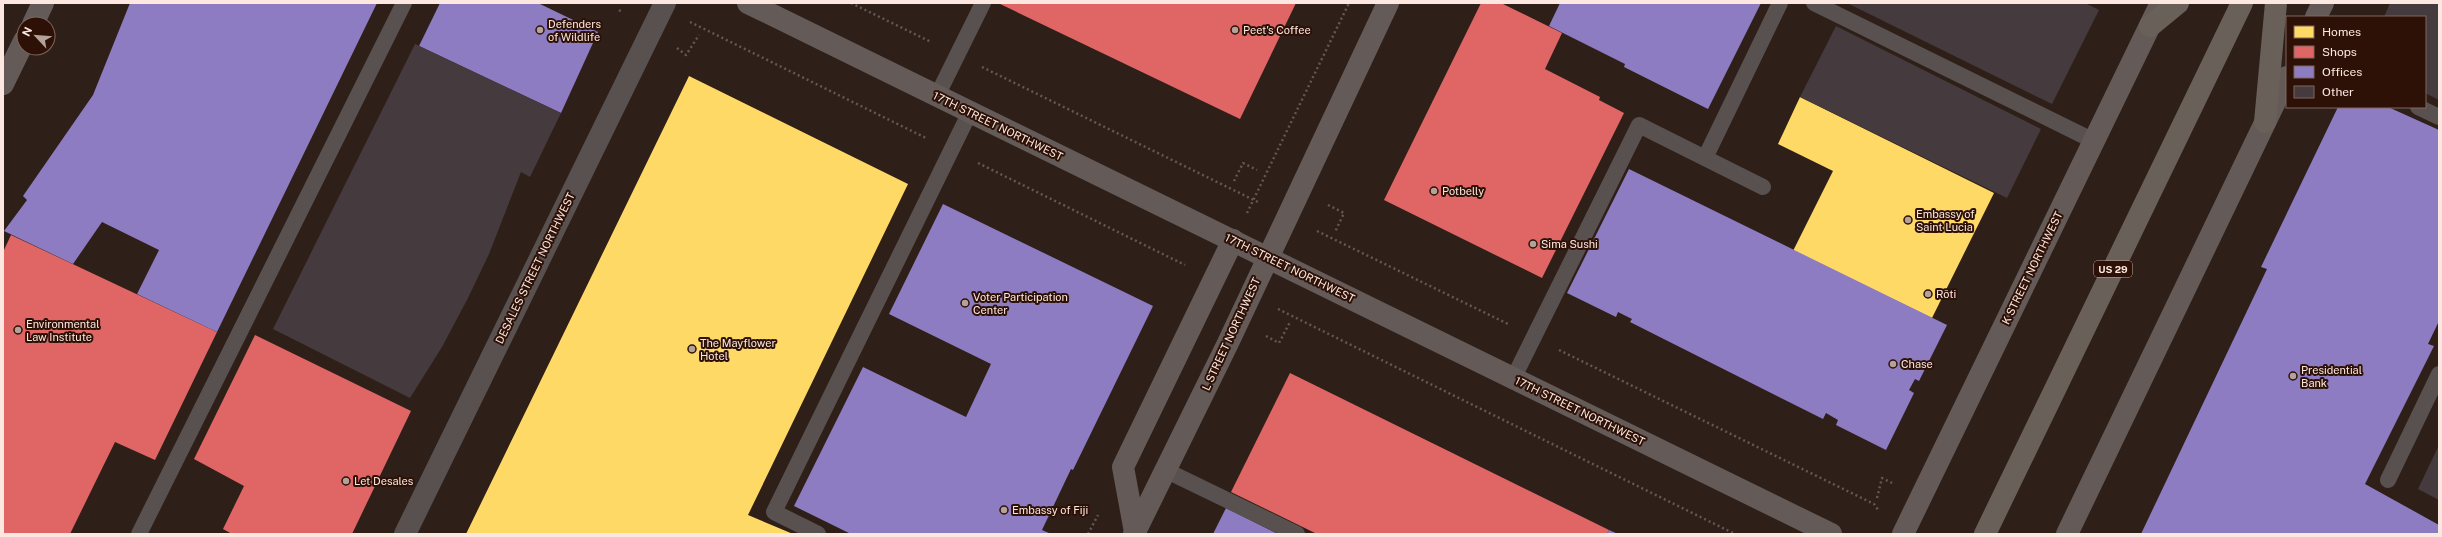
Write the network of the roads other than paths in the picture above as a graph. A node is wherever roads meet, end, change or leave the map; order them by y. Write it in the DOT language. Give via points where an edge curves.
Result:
graph roads {
  1 [pos="43,3"];
  2 [pos="404,3"];
  3 [pos="665,3"];
  4 [pos="748,3"];
  5 [pos="983,3"];
  6 [pos="1388,3"];
  7 [pos="1780,3"];
  8 [pos="1814,3"];
  9 [pos="2162,3"];
  10 [pos="2178,3"];
  11 [pos="2242,3"];
  12 [pos="2276,3"];
  13 [pos="2323,3"];
  14 [pos="36,16"];
  15 [pos="2316,16"];
  16 [pos="2150,26"];
  17 [pos="17,56"];
  18 [pos="2286,79"];
  19 [pos="3,84"];
  20 [pos="936,96"];
  21 [pos="2420,108"];
  22 [pos="970,112"];
  23 [pos="2439,117"];
  24 [pos="2265,122"];
  25 [pos="2094,142"];
  26 [pos="1706,156"];
  27 [pos="1764,187"];
  28 [pos="1233,240"];
  29 [pos="1267,257"];
  30 [pos="2439,374"];
  31 [pos="1513,378"];
  32 [pos="1166,470"];
  33 [pos="2388,480"];
  34 [pos="1136,533"];
  35 [pos="140,534"];
  36 [pos="405,534"];
  37 [pos="818,534"];
  38 [pos="1297,534"];
  39 [pos="1831,534"];
  40 [pos="1903,534"];
  41 [pos="1985,534"];
  42 [pos="2067,534"];
  1 -- 14 [label="main road"];
  2 -- 35 [label="lane"];
  3 -- 36 [label="street, DESALES STREET NORTHWEST"];
  4 -- 20 [label="main road, 17TH STREET NORTHWEST"];
  5 -- 20 [label="lane"];
  6 -- 29 [label="main road, L STREET NORTHWEST"];
  7 -- 26 [label="lane"];
  8 -- 25 [label="lane"];
  9 -- 16 [label="main road, K STREET NORTHWEST"];
  10 -- 16 [label="highway"];
  11 -- 41 [label="highway, US 29"];
  12 -- 24 [label="highway"];
  13 -- 15 [label="main road"];
  16 -- 25 [label="main road, K STREET NORTHWEST"];
  17 -- 19 [label="main road"];
  18 -- 24 [label="main road"];
  20 -- 22 [label="main road, 17TH STREET NORTHWEST"];
  21 -- 23 [label="lane"];
  22 -- 28 [label="main road, 17TH STREET NORTHWEST"];
  22 -- 37 [label="lane" via="774,512"];
  24 -- 42 [label="main road"];
  25 -- 40 [label="main road, K STREET NORTHWEST"];
  26 -- 27 [label="lane"];
  26 -- 31 [label="lane" via="1639,125"];
  28 -- 29 [label="main road, 17TH STREET NORTHWEST"];
  28 -- 34 [label="main road" via="1123,467"];
  29 -- 31 [label="main road, 17TH STREET NORTHWEST"];
  29 -- 32 [label="main road, L STREET NORTHWEST"];
  30 -- 33 [label="lane"];
  31 -- 39 [label="main road, 17TH STREET NORTHWEST"];
  32 -- 34 [label="main road, L STREET NORTHWEST"];
  32 -- 38 [label="lane"];
}
